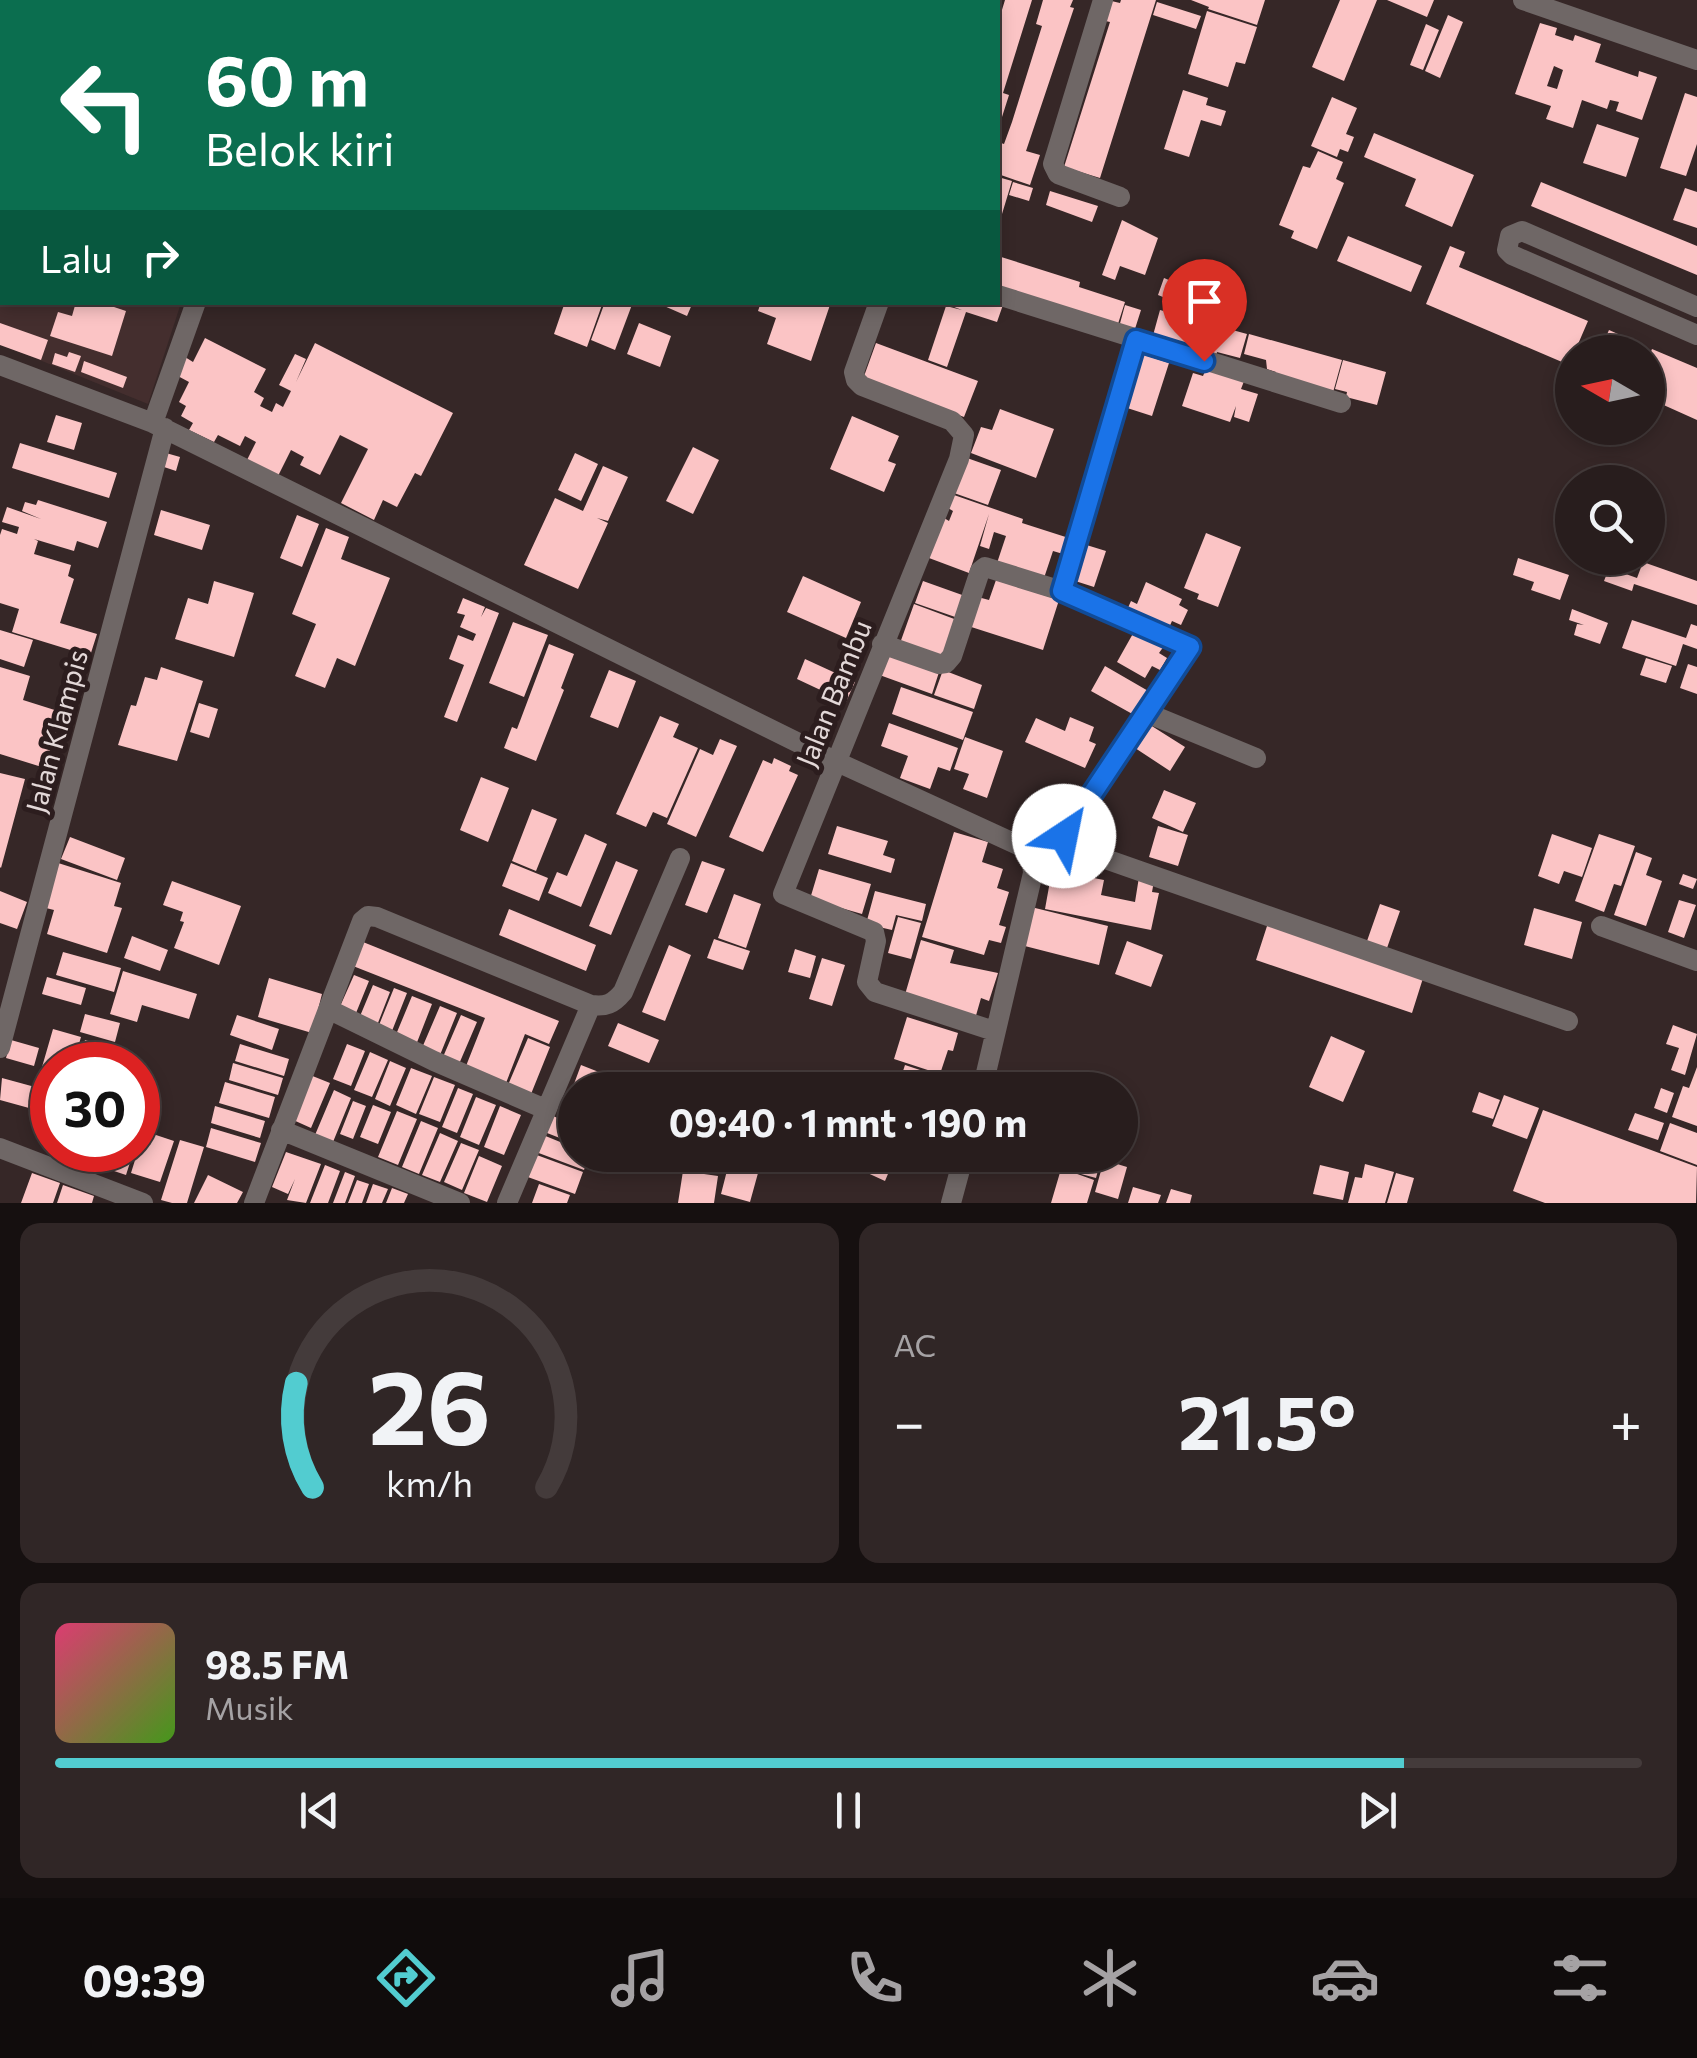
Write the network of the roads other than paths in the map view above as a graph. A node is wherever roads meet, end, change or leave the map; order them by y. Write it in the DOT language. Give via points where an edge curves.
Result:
graph roads {
  1 [pos="1103,0"];
  2 [pos="1524,0"];
  3 [pos="1697,60"];
  4 [pos="1120,196"];
  5 [pos="1000,296"];
  6 [pos="195,305"];
  7 [pos="877,305"];
  8 [pos="1697,307"];
  9 [pos="1697,335"];
  10 [pos="1136,340"];
  11 [pos="0,365"];
  12 [pos="1340,402"];
  13 [pos="159,425"];
  14 [pos="1062,591"];
  15 [pos="882,644"];
  16 [pos="1147,713"];
  17 [pos="1256,758"];
  18 [pos="835,761"];
  19 [pos="1058,842"];
  20 [pos="1034,856"];
  21 [pos="680,858"];
  22 [pos="1602,926"];
  23 [pos="1697,961"];
  24 [pos="590,1005"];
  25 [pos="330,1010"];
  26 [pos="1568,1021"];
  27 [pos="994,1032"];
  28 [pos="0,1048"];
  29 [pos="986,1072"];
  30 [pos="545,1109"];
  31 [pos="281,1130"];
  32 [pos="0,1148"];
  33 [pos="959,1172"];
  34 [pos="143,1203"];
  35 [pos="254,1203"];
  36 [pos="460,1203"];
  37 [pos="507,1203"];
  38 [pos="950,1203"];
  1 -- 4 [label="street" via="1053,164 1058,174"];
  2 -- 3 [label="street"];
  5 -- 10 [label="street"];
  6 -- 13 [label="street, Jalan Klampis"];
  7 -- 15 [label="street, Jalan Bambu" via="856,380 952,422 964,435"];
  8 -- 9 [label="street" via="1522,231 1510,236 1512,255"];
  10 -- 12 [label="street"];
  10 -- 14 [label="street"];
  11 -- 13 [label="street"];
  13 -- 18 [label="street"];
  13 -- 28 [label="street, Jalan Klampis"];
  14 -- 15 [label="street" via="985,567 946,663"];
  14 -- 16 [label="street" via="1190,647"];
  15 -- 18 [label="street, Jalan Bambu"];
  16 -- 17 [label="street"];
  16 -- 19 [label="street"];
  18 -- 20 [label="street"];
  18 -- 27 [label="street, Jalan Bambu" via="783,894 874,932 866,982 875,992"];
  19 -- 20 [label="street"];
  19 -- 26 [label="street"];
  20 -- 27 [label="street"];
  21 -- 24 [label="street" via="623,992 610,1005"];
  22 -- 23 [label="street"];
  24 -- 25 [label="street" via="368,916 357,929"];
  24 -- 30 [label="street"];
  25 -- 30 [label="street"];
  25 -- 31 [label="street"];
  27 -- 29 [label="street"];
  30 -- 37 [label="street"];
  31 -- 35 [label="street"];
  31 -- 36 [label="street"];
  32 -- 34 [label="street"];
  33 -- 38 [label="street"];
}
